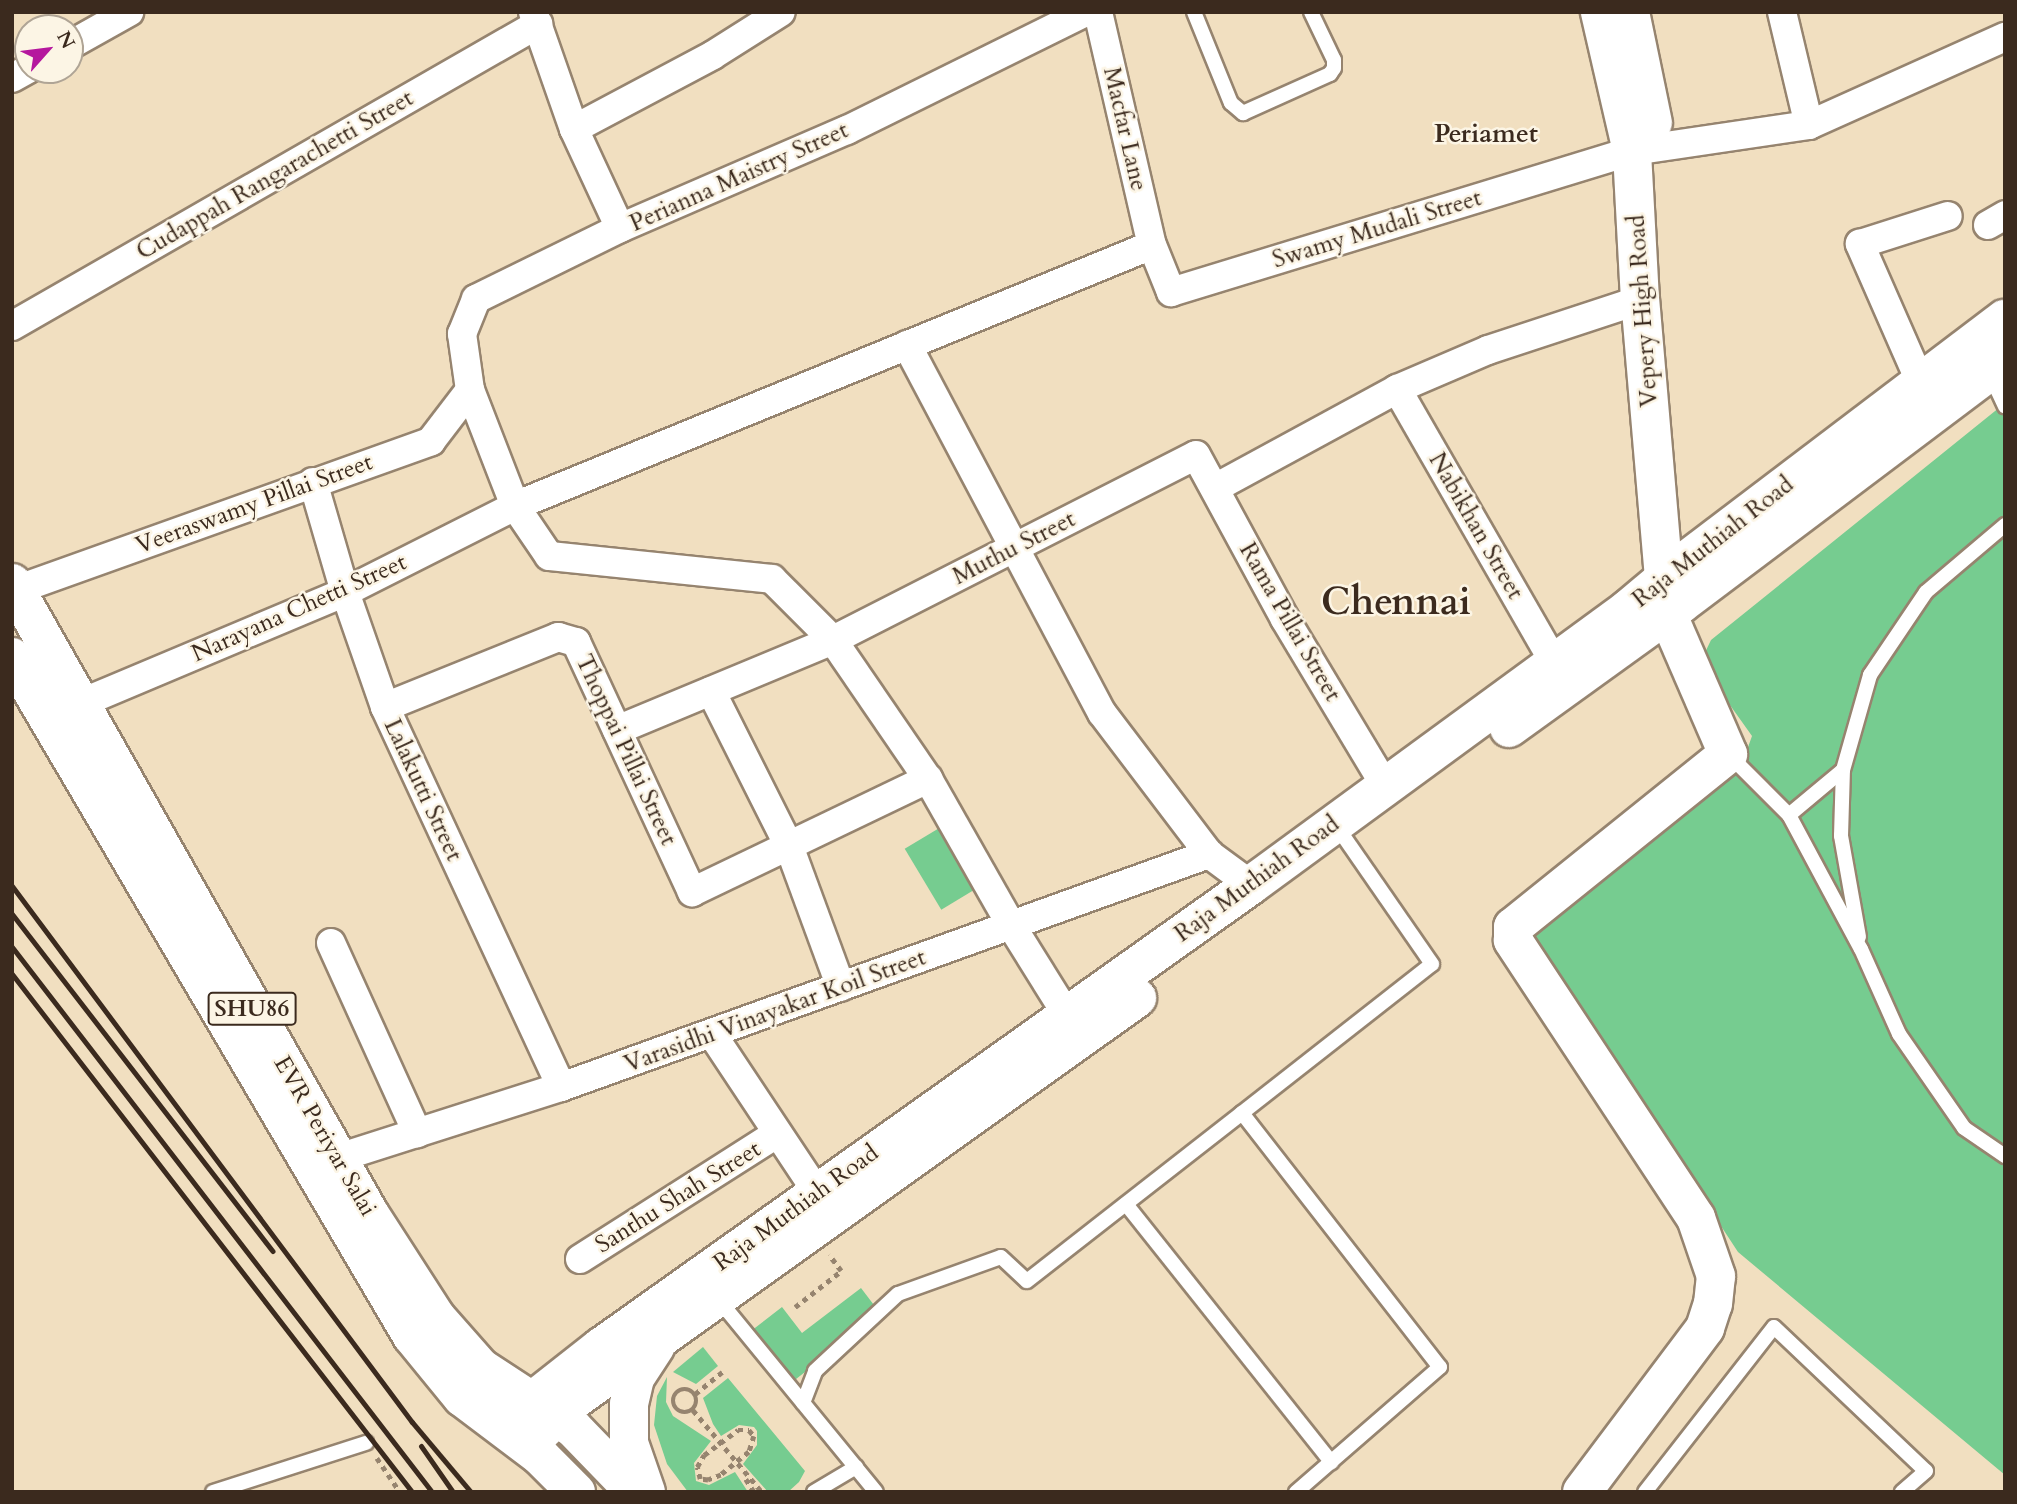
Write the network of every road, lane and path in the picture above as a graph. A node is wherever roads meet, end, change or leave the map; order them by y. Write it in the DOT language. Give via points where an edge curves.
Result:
graph roads {
  1 [pos="128,12"];
  2 [pos="781,12"];
  3 [pos="1086,12"];
  4 [pos="1098,12"];
  5 [pos="1194,12"];
  6 [pos="1311,12"];
  7 [pos="1600,12"];
  8 [pos="1630,12"];
  9 [pos="1782,12"];
  10 [pos="535,18"];
  11 [pos="84,37"];
  12 [pos="2005,37"];
  13 [pos="1809,125"];
  14 [pos="574,128"];
  15 [pos="1645,149"];
  16 [pos="1948,216"];
  17 [pos="620,229"];
  18 [pos="1152,246"];
  19 [pos="1640,300"];
  20 [pos="2005,319"];
  21 [pos="12,326"];
  22 [pos="906,345"];
  23 [pos="1984,360"];
  24 [pos="1920,381"];
  25 [pos="1397,389"];
  26 [pos="470,390"];
  27 [pos="2005,407"];
  28 [pos="1196,455"];
  29 [pos="313,482"];
  30 [pos="1215,488"];
  31 [pos="515,506"];
  32 [pos="2005,525"];
  33 [pos="1015,547"];
  34 [pos="14,587"];
  35 [pos="1673,590"];
  36 [pos="345,592"];
  37 [pos="832,640"];
  38 [pos="12,657"];
  39 [pos="1554,662"];
  40 [pos="711,691"];
  41 [pos="79,704"];
  42 [pos="385,707"];
  43 [pos="617,730"];
  44 [pos="1728,754"];
  45 [pos="1843,770"];
  46 [pos="928,779"];
  47 [pos="1386,787"];
  48 [pos="1789,815"];
  49 [pos="1343,834"];
  50 [pos="789,846"];
  51 [pos="1209,854"];
  52 [pos="1251,885"];
  53 [pos="1011,925"];
  54 [pos="331,943"];
  55 [pos="1861,948"];
  56 [pos="841,987"];
  57 [pos="1067,1015"];
  58 [pos="712,1034"];
  59 [pos="561,1087"];
  60 [pos="1242,1113"];
  61 [pos="417,1133"];
  62 [pos="776,1134"];
  63 [pos="2005,1156"];
  64 [pos="338,1158"];
  65 [pos="817,1192"];
  66 [pos="1126,1204"];
  67 [pos="811,1233"];
  68 [pos="580,1259"];
  69 [pos="718,1299"];
  70 [pos="794,1307"];
  71 [pos="670,1332"];
  72 [pos="722,1372"];
  73 [pos="695,1394"];
  74 [pos="803,1403"];
  75 [pos="545,1410"];
  76 [pos="693,1410"];
  77 [pos="513,1436"];
  78 [pos="719,1442"];
  79 [pos="366,1443"];
  80 [pos="1331,1462"];
  81 [pos="736,1464"];
  82 [pos="856,1467"];
  83 [pos="743,1472"];
  84 [pos="213,1492"];
  85 [pos="400,1492"];
  86 [pos="576,1492"];
  87 [pos="635,1492"];
  88 [pos="646,1492"];
  89 [pos="754,1492"];
  90 [pos="762,1492"];
  91 [pos="814,1492"];
  92 [pos="876,1492"];
  93 [pos="1296,1492"];
  94 [pos="1582,1492"];
  95 [pos="1645,1492"];
  96 [pos="1902,1492"];
  1 -- 11 [label="street"];
  2 -- 14 [label="street" via="713,55"];
  3 -- 17 [label="street, Perianna Maistry Street" via="847,130"];
  4 -- 18 [label="street, Macfar Lane"];
  5 -- 6 [label="lane" via="1231,103 1243,113 1330,74 1334,60"];
  7 -- 15 [label="main road, Vepery High Road"];
  8 -- 15 [label="main road, Vepery High Road"];
  9 -- 13 [label="street"];
  10 -- 14 [label="street"];
  10 -- 21 [label="street, Cudappah Rangarachetti Street"];
  12 -- 13 [label="street"];
  13 -- 15 [label="street"];
  14 -- 17 [label="street"];
  15 -- 18 [label="street, Swamy Mudali Street" via="1171,292"];
  15 -- 19 [label="main road, Vepery High Road"];
  15 -- 35 [label="main road, Vepery High Road"];
  16 -- 24 [label="street" via="1860,244"];
  17 -- 26 [label="street, Perianna Maistry Street" via="476,299 462,334"];
  18 -- 22 [label="street, Narayana Chetti Street"];
  19 -- 25 [label="street" via="1488,351"];
  19 -- 35 [label="main road, Vepery High Road"];
  20 -- 23 [label="main road, Raja Muthiah Road"];
  22 -- 31 [label="street, Narayana Chetti Street"];
  22 -- 33 [label="street"];
  23 -- 24 [label="main road, Raja Muthiah Road"];
  23 -- 27 [label="lane"];
  23 -- 35 [label="main road, Raja Muthiah Road" via="1776,529"];
  24 -- 35 [label="main road, Raja Muthiah Road"];
  25 -- 30 [label="street"];
  25 -- 39 [label="street, Nabikhan Street"];
  26 -- 29 [label="street, Veeraswamy Pillai Street" via="431,441"];
  26 -- 31 [label="street, Perianna Maistry Street"];
  28 -- 30 [label="street, Rama Pillai Street"];
  28 -- 33 [label="street, Muthu Street"];
  29 -- 34 [label="street, Veeraswamy Pillai Street"];
  29 -- 36 [label="street, Lalakutti Street"];
  30 -- 47 [label="street, Rama Pillai Street" via="1285,619"];
  31 -- 36 [label="street, Narayana Chetti Street"];
  31 -- 37 [label="street, Perianna Maistry Street" via="549,556 772,579"];
  32 -- 45 [label="lane" via="1926,592 1870,675"];
  33 -- 37 [label="street, Muthu Street"];
  33 -- 51 [label="street" via="1102,713"];
  34 -- 41 [label="main road, EVR Periyar Salai / SHU86"];
  35 -- 39 [label="main road, Raja Muthiah Road" via="1629,608"];
  35 -- 44 [label="main road"];
  35 -- 49 [label="main road, Raja Muthiah Road"];
  36 -- 41 [label="street, Narayana Chetti Street"];
  36 -- 42 [label="street, Lalakutti Street"];
  37 -- 40 [label="street, Muthu Street"];
  37 -- 46 [label="street, Perianna Maistry Street"];
  38 -- 77 [label="main road, EVR Periyar Salai / SHU86" via="393,1307 462,1397"];
  39 -- 47 [label="main road, Raja Muthiah Road"];
  40 -- 43 [label="street, Muthu Street"];
  40 -- 50 [label="street"];
  41 -- 64 [label="main road, EVR Periyar Salai / SHU86"];
  42 -- 43 [label="street, Thoppai Pillai Street" via="558,637 576,642"];
  42 -- 59 [label="street, Lalakutti Street"];
  43 -- 50 [label="street, Thoppai Pillai Street" via="692,892"];
  44 -- 48 [label="lane"];
  44 -- 94 [label="main road" via="1513,927 1513,940 1696,1218 1716,1276 1705,1328"];
  45 -- 48 [label="lane"];
  45 -- 55 [label="lane" via="1841,836"];
  46 -- 50 [label="street"];
  46 -- 53 [label="street, Perianna Maistry Street"];
  47 -- 49 [label="main road, Raja Muthiah Road"];
  48 -- 55 [label="lane"];
  49 -- 52 [label="main road, Raja Muthiah Road"];
  49 -- 60 [label="lane" via="1432,964"];
  49 -- 67 [label="main road, Raja Muthiah Road"];
  50 -- 56 [label="street"];
  51 -- 52 [label="street"];
  51 -- 53 [label="street, Varasidhi Vinayakar Koil Street"];
  52 -- 57 [label="main road, Raja Muthiah Road"];
  53 -- 56 [label="street, Varasidhi Vinayakar Koil Street"];
  53 -- 57 [label="street, Perianna Maistry Street"];
  54 -- 61 [label="street"];
  55 -- 63 [label="lane" via="1899,1034 1964,1128"];
  56 -- 58 [label="street, Varasidhi Vinayakar Koil Street"];
  57 -- 65 [label="main road, Raja Muthiah Road"];
  58 -- 59 [label="street, Varasidhi Vinayakar Koil Street"];
  58 -- 62 [label="street"];
  59 -- 61 [label="street, Varasidhi Vinayakar Koil Street"];
  60 -- 66 [label="lane"];
  60 -- 80 [label="lane" via="1440,1367"];
  61 -- 64 [label="street, Varasidhi Vinayakar Koil Street"];
  62 -- 65 [label="street"];
  62 -- 68 [label="street, Santhu Shah Street"];
  64 -- 75 [label="main road, EVR Periyar Salai / SHU86" via="447,1332 481,1368"];
  65 -- 75 [label="main road, Raja Muthiah Road" via="552,1383"];
  66 -- 74 [label="lane" via="1027,1281 1001,1257 898,1294 815,1371"];
  66 -- 80 [label="lane"];
  67 -- 69 [label="main road, Raja Muthiah Road"];
  67 -- 70 [label="path" via="841,1271"];
  69 -- 71 [label="main road, Raja Muthiah Road"];
  69 -- 74 [label="lane"];
  71 -- 75 [label="main road, Raja Muthiah Road" via="575,1400"];
  71 -- 88 [label="main road" via="635,1378 629,1404 629,1443"];
  72 -- 73 [label="path"];
  73 -- 76 [label="path"];
  73 -- 76 [label="path" via="682,1389 673,1401 683,1413"];
  74 -- 82 [label="lane"];
  75 -- 77 [label="main road, Raja Muthiah Road"];
  75 -- 87 [label="main road, SHU86" via="586,1439"];
  76 -- 78 [label="path"];
  77 -- 86 [label="main road, SHU86"];
  78 -- 81 [label="path"];
  78 -- 81 [label="path" via="738,1430 752,1433 749,1452"];
  78 -- 81 [label="path" via="700,1461 700,1479 713,1478"];
  79 -- 84 [label="lane"];
  79 -- 85 [label="path"];
  80 -- 93 [label="lane"];
  81 -- 83 [label="path"];
  82 -- 91 [label="lane"];
  82 -- 92 [label="lane"];
  83 -- 89 [label="path"];
  83 -- 90 [label="path"];
  95 -- 96 [label="lane" via="1774,1327 1927,1471"];
}
